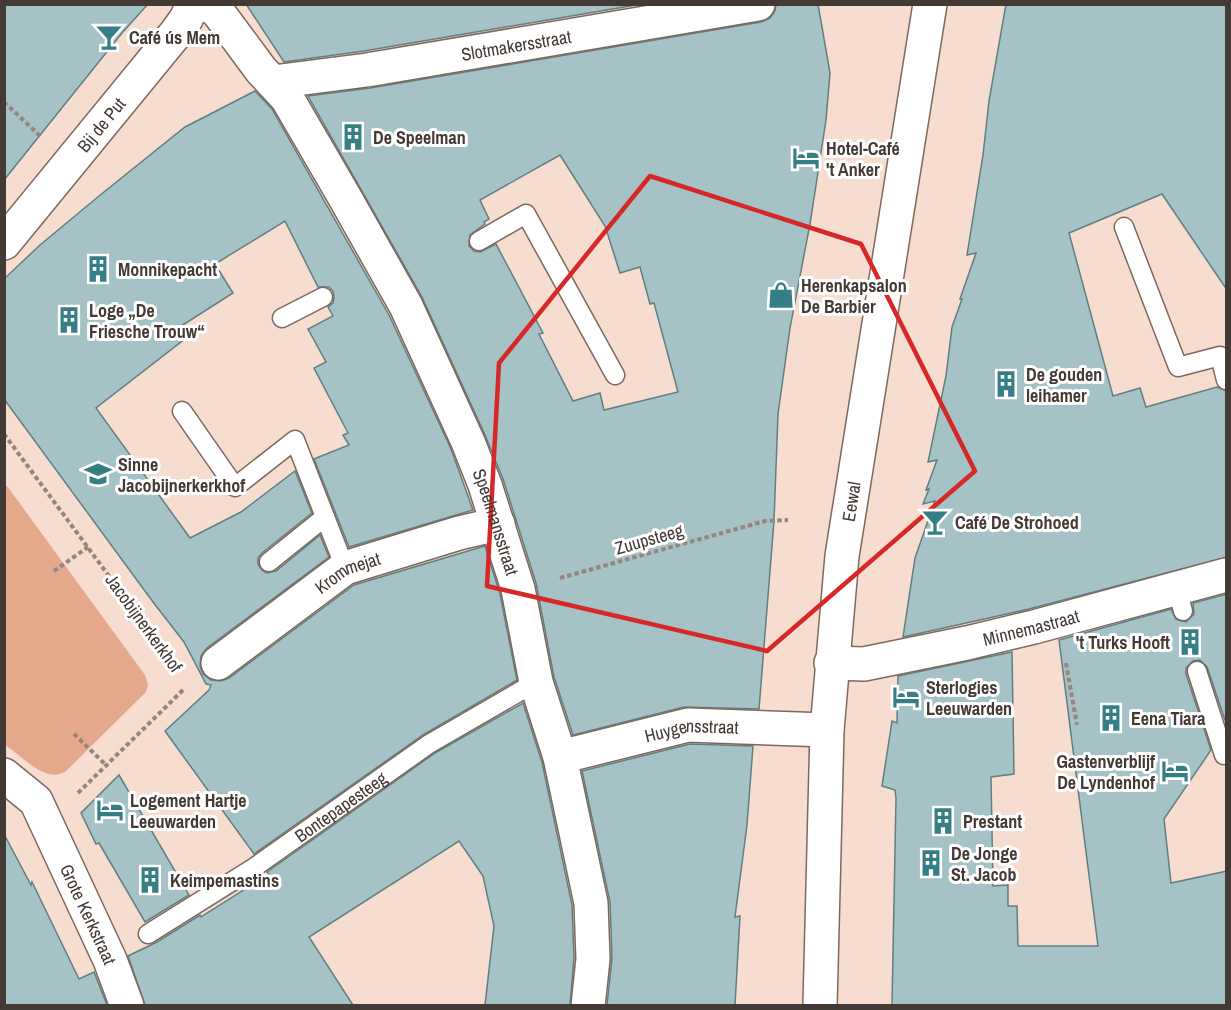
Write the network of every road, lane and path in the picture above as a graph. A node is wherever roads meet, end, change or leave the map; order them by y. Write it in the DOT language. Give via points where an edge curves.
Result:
graph roads {
  1 [pos="193,4"];
  2 [pos="207,4"];
  3 [pos="758,4"];
  4 [pos="930,4"];
  5 [pos="273,82"];
  6 [pos="4,102"];
  7 [pos="40,136"];
  8 [pos="1124,227"];
  9 [pos="479,241"];
  10 [pos="4,243"];
  11 [pos="323,297"];
  12 [pos="282,318"];
  13 [pos="615,375"];
  14 [pos="1227,380"];
  15 [pos="182,411"];
  16 [pos="4,434"];
  17 [pos="325,517"];
  18 [pos="788,520"];
  19 [pos="498,524"];
  20 [pos="88,547"];
  21 [pos="268,562"];
  22 [pos="345,568"];
  23 [pos="54,571"];
  24 [pos="1227,575"];
  25 [pos="518,589"];
  26 [pos="1065,655"];
  27 [pos="218,663"];
  28 [pos="831,663"];
  29 [pos="176,666"];
  30 [pos="1197,671"];
  31 [pos="536,682"];
  32 [pos="189,684"];
  33 [pos="1077,725"];
  34 [pos="827,730"];
  35 [pos="74,734"];
  36 [pos="1224,755"];
  37 [pos="560,757"];
  38 [pos="106,765"];
  39 [pos="4,776"];
  40 [pos="45,825"];
  41 [pos="148,934"];
  42 [pos="126,1005"];
  43 [pos="588,1005"];
  44 [pos="820,1005"];
  1 -- 10 [label="street, Bij de Put" via="176,33"];
  2 -- 5 [label="street" via="218,12"];
  3 -- 5 [label="street, Slotmakersstraat" via="367,70"];
  4 -- 28 [label="street, Eewal" via="842,556"];
  5 -- 19 [label="street, Speelmansstraat" via="288,98 390,276 468,442"];
  6 -- 7 [label="path"];
  8 -- 14 [label="lane" via="1178,367 1220,356"];
  9 -- 13 [label="lane" via="526,214"];
  11 -- 12 [label="lane"];
  15 -- 17 [label="lane" via="235,487 295,440"];
  16 -- 20 [label="path, Jacobijnerkerkhof"];
  17 -- 21 [label="lane"];
  17 -- 22 [label="lane"];
  18 -- 25 [label="path, Zuupsteeg" via="765,520"];
  19 -- 22 [label="street, Krommejat"];
  19 -- 25 [label="street, Speelmansstraat"];
  20 -- 23 [label="path"];
  20 -- 29 [label="path, Jacobijnerkerkhof"];
  22 -- 27 [label="street, Krommejat"];
  24 -- 28 [label="street, Minnemastraat" via="1180,600 864,664"];
  25 -- 31 [label="street, Speelmansstraat"];
  26 -- 33 [label="path"];
  28 -- 34 [label="street, Eewal"];
  30 -- 36 [label="lane"];
  31 -- 37 [label="street, Speelmansstraat"];
  31 -- 41 [label="lane, Bontepapesteeg" via="429,744 252,869"];
  32 -- 38 [label="path, Jacobijnerkerkhof"];
  34 -- 37 [label="street, Huygensstraat" via="688,725"];
  34 -- 44 [label="street, Eewal"];
  35 -- 38 [label="path"];
  37 -- 43 [label="street, Speelmansstraat" via="591,903 593,959"];
  38 -- 40 [label="path, Jacobijnerkerkhof"];
  39 -- 40 [label="street" via="36,801"];
  40 -- 42 [label="street, Grote Kerkstraat" via="110,960"];
}
